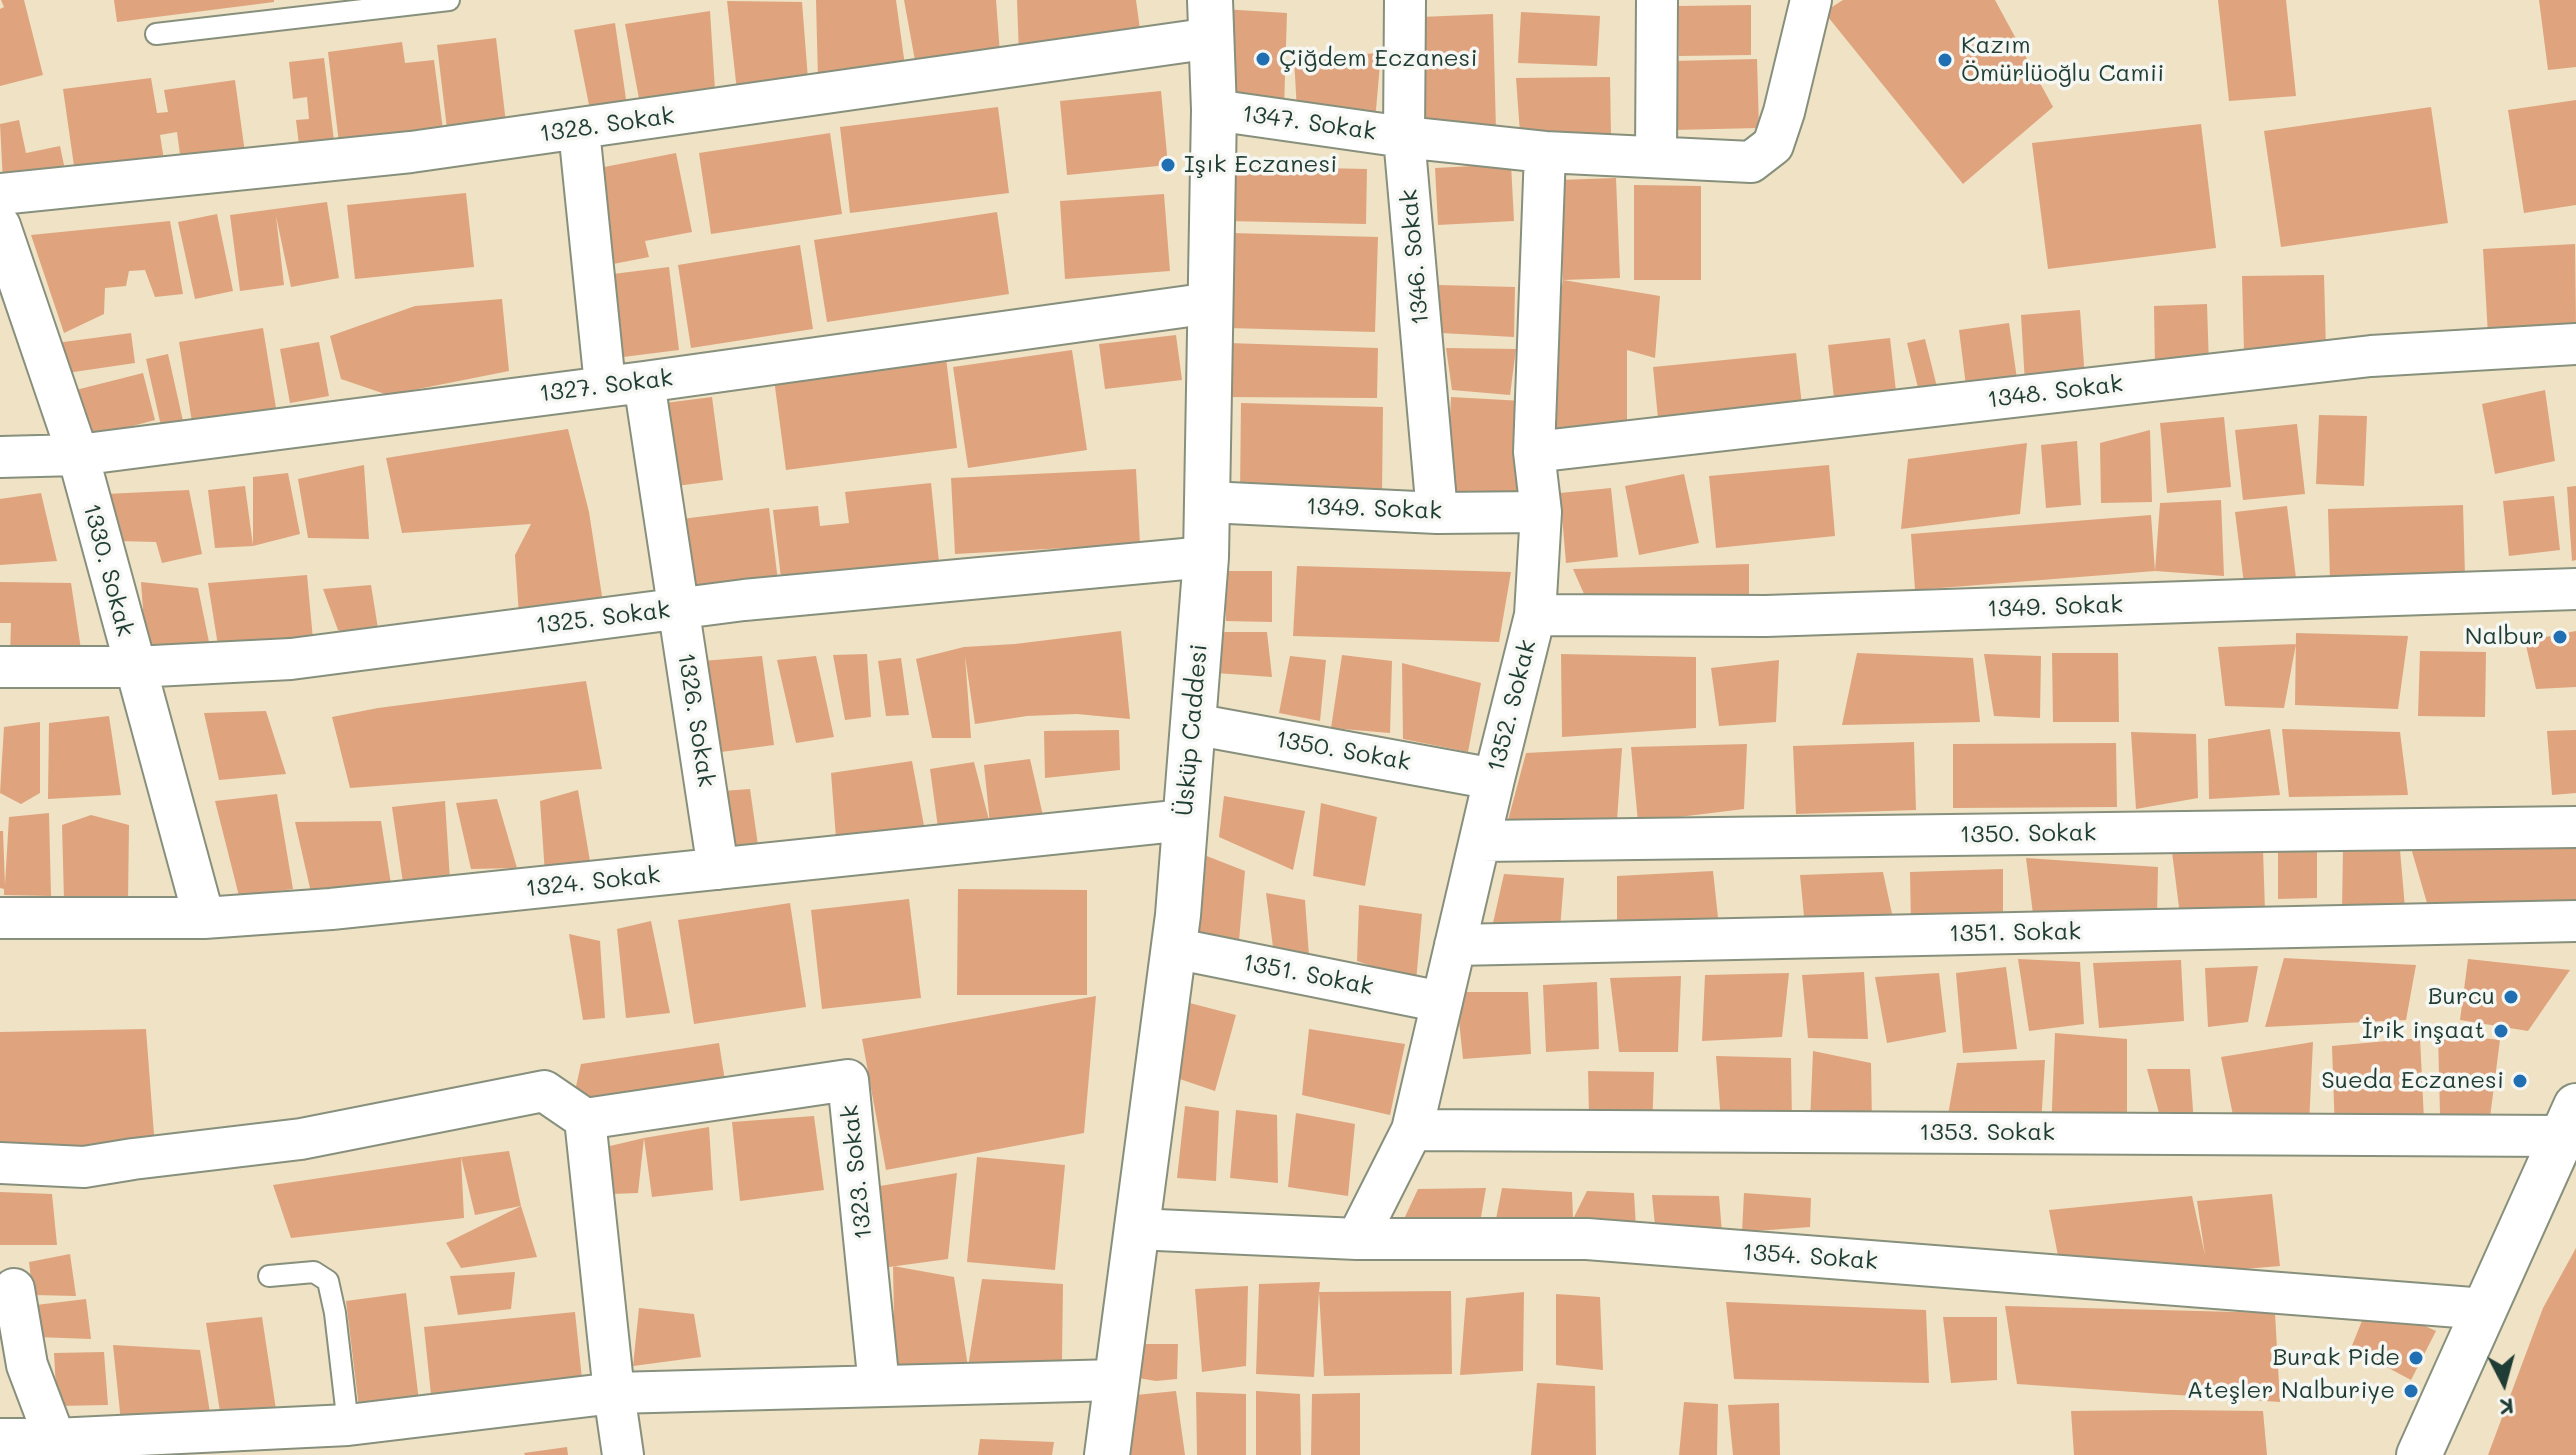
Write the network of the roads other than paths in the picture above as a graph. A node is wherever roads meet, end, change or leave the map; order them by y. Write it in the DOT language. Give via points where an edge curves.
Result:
graph roads {
  1 [pos="449,0"];
  2 [pos="1405,0"];
  3 [pos="1657,0"];
  4 [pos="1811,0"];
  5 [pos="1211,19"];
  6 [pos="156,34"];
  7 [pos="1214,110"];
  8 [pos="579,130"];
  9 [pos="1404,137"];
  10 [pos="1545,152"];
  11 [pos="1656,155"];
  12 [pos="0,194"];
  13 [pos="0,226"];
  14 [pos="1211,303"];
  15 [pos="2576,344"];
  16 [pos="644,382"];
  17 [pos="605,385"];
  18 [pos="1534,452"];
  19 [pos="78,455"];
  20 [pos="0,457"];
  21 [pos="1208,502"];
  22 [pos="1541,512"];
  23 [pos="1437,513"];
  24 [pos="1206,557"];
  25 [pos="2576,589"];
  26 [pos="679,609"];
  27 [pos="1535,615"];
  28 [pos="0,667"];
  29 [pos="134,667"];
  30 [pos="1193,724"];
  31 [pos="1494,779"];
  32 [pos="1185,820"];
  33 [pos="2576,827"];
  34 [pos="1481,841"];
  35 [pos="718,869"];
  36 [pos="0,918"];
  37 [pos="204,918"];
  38 [pos="2576,921"];
  39 [pos="1455,945"];
  40 [pos="1173,948"];
  41 [pos="1442,1002"];
  42 [pos="585,1119"];
  43 [pos="2569,1121"];
  44 [pos="1412,1130"];
  45 [pos="0,1163"];
  46 [pos="1135,1229"];
  47 [pos="1357,1239"];
  48 [pos="269,1276"];
  49 [pos="14,1289"];
  50 [pos="2485,1309"];
  51 [pos="1117,1380"];
  52 [pos="879,1386"];
  53 [pos="614,1393"];
  54 [pos="348,1425"];
  55 [pos="0,1439"];
  56 [pos="56,1447"];
  57 [pos="623,1455"];
  58 [pos="1107,1455"];
  59 [pos="2419,1455"];
  1 -- 6 [label="lane"];
  2 -- 9 [label="street, 1346. Sokak"];
  3 -- 11 [label="street"];
  4 -- 11 [label="street, 1347. Sokak" via="1773,145 1751,162"];
  5 -- 7 [label="street, Üsküp Caddesi"];
  5 -- 8 [label="street, 1328. Sokak"];
  7 -- 9 [label="street, 1347. Sokak"];
  7 -- 14 [label="street, Üsküp Caddesi"];
  8 -- 12 [label="street, 1328. Sokak"];
  8 -- 17 [label="street"];
  9 -- 10 [label="street, 1347. Sokak"];
  9 -- 23 [label="street, 1346. Sokak"];
  10 -- 11 [label="street, 1347. Sokak"];
  10 -- 18 [label="street, 1352. Sokak"];
  13 -- 19 [label="street, 1330. Sokak"];
  14 -- 16 [label="street, 1327. Sokak"];
  14 -- 21 [label="street, Üsküp Caddesi"];
  15 -- 18 [label="street, 1348. Sokak" via="2371,356"];
  16 -- 17 [label="street, 1327. Sokak"];
  16 -- 26 [label="street, 1326. Sokak"];
  17 -- 19 [label="street, 1327. Sokak"];
  18 -- 22 [label="street, 1352. Sokak"];
  19 -- 20 [label="street, 1327. Sokak"];
  19 -- 29 [label="street, 1330. Sokak"];
  21 -- 23 [label="street, 1349. Sokak"];
  21 -- 24 [label="street, Üsküp Caddesi"];
  22 -- 23 [label="street, 1349. Sokak"];
  22 -- 27 [label="street, 1352. Sokak"];
  24 -- 26 [label="street, 1325. Sokak"];
  24 -- 30 [label="street, Üsküp Caddesi"];
  25 -- 27 [label="street, 1349. Sokak" via="1766,616"];
  26 -- 29 [label="street, 1325. Sokak" via="291,659"];
  26 -- 35 [label="street, 1326. Sokak"];
  27 -- 31 [label="street, 1352. Sokak"];
  28 -- 29 [label="street, 1325. Sokak"];
  29 -- 37 [label="street, 1330. Sokak"];
  30 -- 31 [label="street, 1350. Sokak"];
  30 -- 32 [label="street, Üsküp Caddesi"];
  31 -- 34 [label="street, 1352. Sokak"];
  32 -- 35 [label="street, 1324. Sokak"];
  32 -- 40 [label="street, Üsküp Caddesi"];
  33 -- 34 [label="street, 1350. Sokak"];
  34 -- 39 [label="street, 1352. Sokak"];
  35 -- 37 [label="street, 1324. Sokak"];
  36 -- 37 [label="street, 1324. Sokak"];
  38 -- 39 [label="street, 1351. Sokak"];
  39 -- 41 [label="street, 1352. Sokak"];
  40 -- 41 [label="street, 1351. Sokak"];
  40 -- 46 [label="street, Üsküp Caddesi"];
  41 -- 44 [label="street, 1352. Sokak"];
  42 -- 45 [label="street" via="544,1091 301,1139 84,1167"];
  42 -- 52 [label="street, 1323. Sokak" via="848,1080"];
  42 -- 53 [label="street"];
  43 -- 44 [label="street, 1353. Sokak"];
  43 -- 50 [label="street"];
  44 -- 47 [label="street, 1352. Sokak"];
  46 -- 47 [label="street, 1354. Sokak"];
  46 -- 51 [label="street, Üsküp Caddesi"];
  47 -- 50 [label="street, 1354. Sokak" via="1587,1239"];
  48 -- 54 [label="lane" via="314,1272 328,1281"];
  49 -- 56 [label="street" via="27,1365"];
  50 -- 59 [label="street"];
  51 -- 52 [label="street"];
  51 -- 58 [label="street, Üsküp Caddesi"];
  52 -- 53 [label="street"];
  53 -- 54 [label="street"];
  53 -- 57 [label="street"];
  54 -- 56 [label="street"];
  55 -- 56 [label="street"];
}
